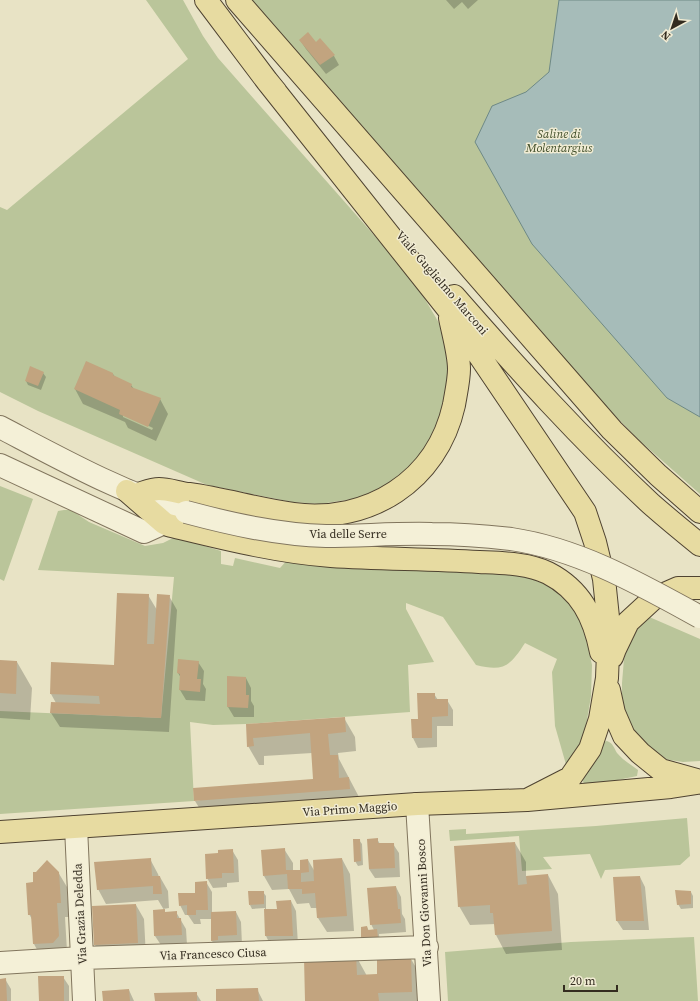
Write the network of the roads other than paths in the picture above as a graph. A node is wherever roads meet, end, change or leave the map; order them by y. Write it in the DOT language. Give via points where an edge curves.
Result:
graph roads {
  1 [pos="206,0"];
  2 [pos="237,0"];
  3 [pos="267,82"];
  4 [pos="448,309"];
  5 [pos="0,427"];
  6 [pos="0,465"];
  7 [pos="131,493"];
  8 [pos="700,512"];
  9 [pos="164,523"];
  10 [pos="700,545"];
  11 [pos="700,588"];
  12 [pos="700,617"];
  13 [pos="607,678"];
  14 [pos="700,782"];
  15 [pos="527,800"];
  16 [pos="418,804"];
  17 [pos="76,827"];
  18 [pos="0,832"];
  19 [pos="426,947"];
  20 [pos="82,958"];
  21 [pos="0,963"];
  22 [pos="84,1001"];
  23 [pos="429,1001"];
  1 -- 3 [label="main road, Viale Guglielmo Marconi"];
  2 -- 8 [label="main road" via="612,430 658,476"];
  3 -- 4 [label="main road"];
  3 -- 10 [label="main road, Viale Guglielmo Marconi" via="492,340 582,436 652,505"];
  4 -- 7 [label="main road" via="459,368 452,416 429,462 396,492 367,507 333,515 294,514 158,489"];
  4 -- 13 [label="main road" via="584,512 604,578 609,627"];
  5 -- 7 [label="street, Via delle Serre"];
  6 -- 9 [label="street" via="144,532"];
  7 -- 9 [label="main road"];
  7 -- 12 [label="street, Via delle Serre, bridge" via="186,512 298,534 433,534 511,540 551,548 597,564"];
  9 -- 13 [label="main road" via="281,550 330,556 436,559 518,565 547,573 565,584 587,609 597,632"];
  11 -- 13 [label="main road" via="678,588 653,599 628,622 615,649"];
  13 -- 14 [label="main road" via="614,713 624,736 661,770"];
  13 -- 15 [label="main road" via="600,719 590,749 570,778"];
  14 -- 15 [label="main road, Via Primo Maggio"];
  15 -- 16 [label="main road, Via Primo Maggio"];
  16 -- 17 [label="main road, Via Primo Maggio"];
  16 -- 19 [label="street, Via Don Giovanni Bosco"];
  17 -- 18 [label="main road, Via Primo Maggio"];
  17 -- 20 [label="street, Via Grazia Deledda"];
  19 -- 20 [label="street, Via Francesco Ciusa"];
  19 -- 23 [label="street, Via Don Giovanni Bosco"];
  20 -- 21 [label="street, Via Francesco Ciusa"];
  20 -- 22 [label="street, Via Grazia Deledda"];
}
